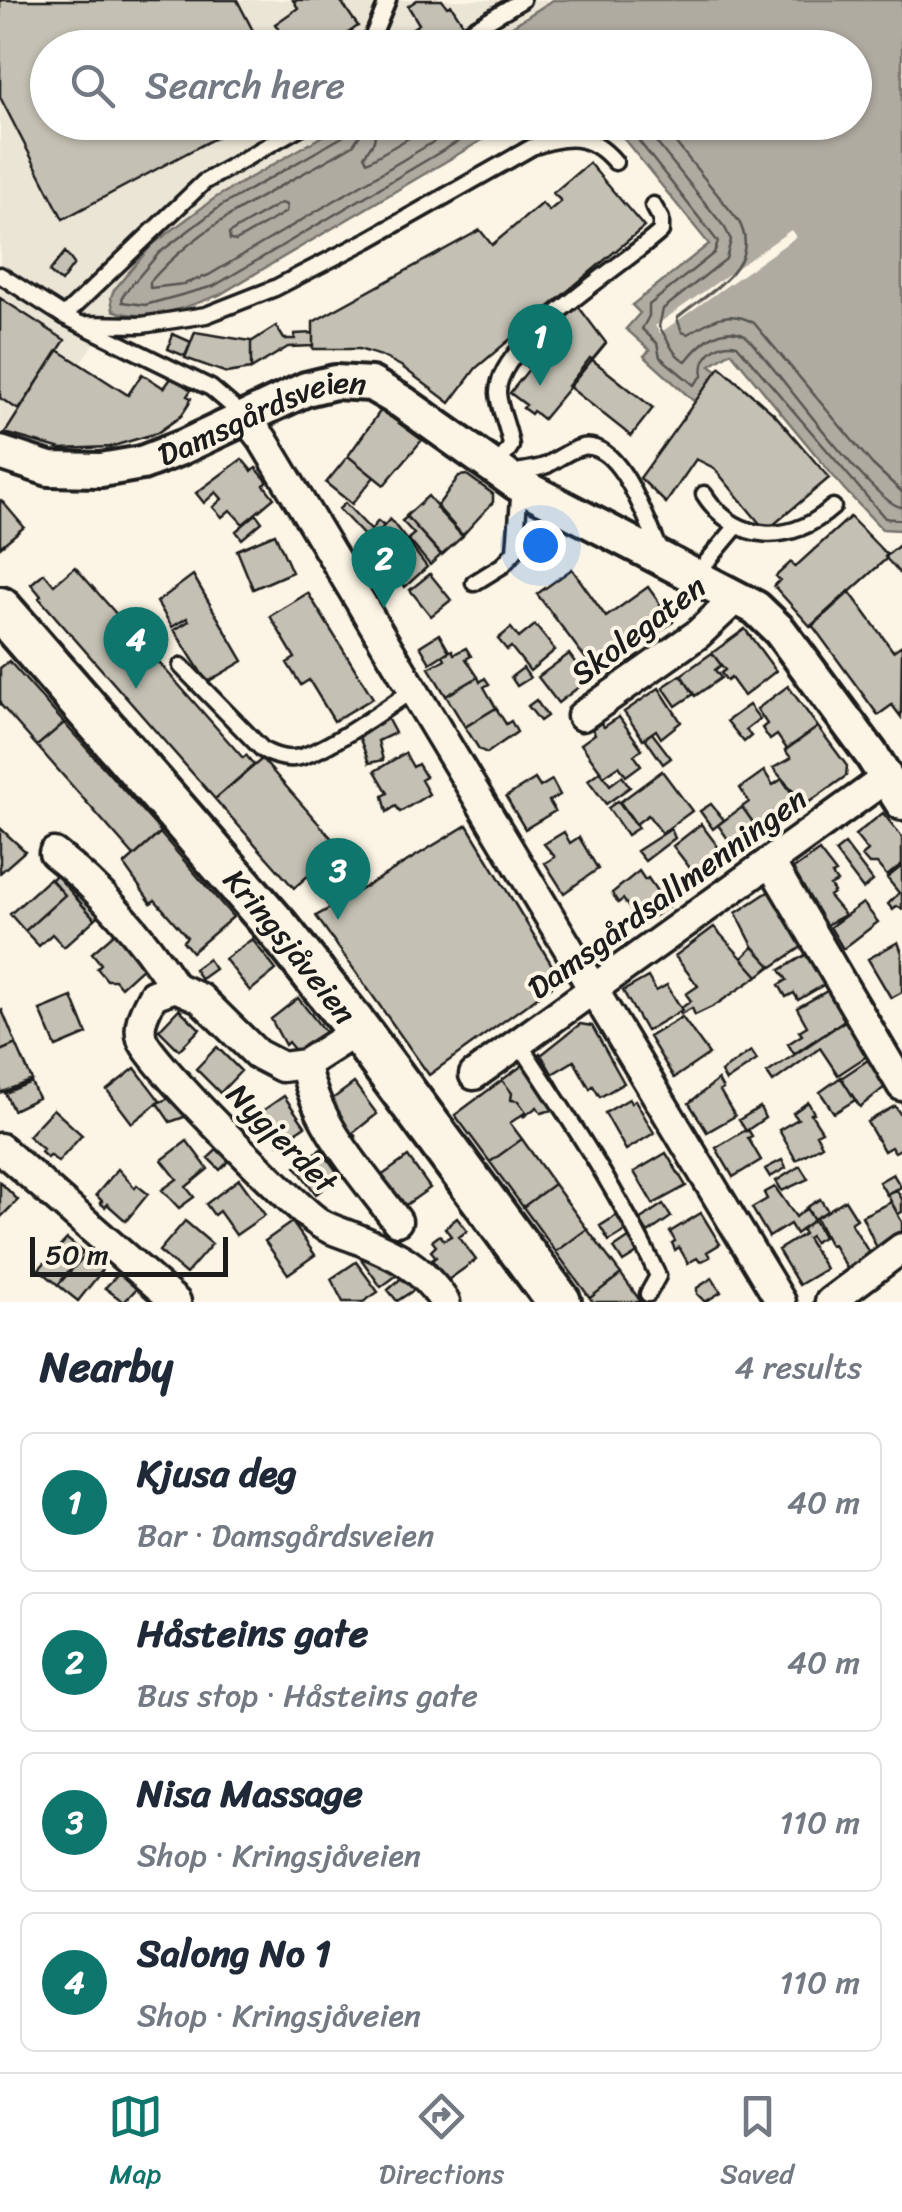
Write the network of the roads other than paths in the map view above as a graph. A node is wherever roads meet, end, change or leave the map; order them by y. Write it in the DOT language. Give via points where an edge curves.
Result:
graph roads {
  1 [pos="388,0"];
  2 [pos="522,0"];
  3 [pos="376,30"];
  4 [pos="471,30"];
  5 [pos="277,140"];
  6 [pos="553,140"];
  7 [pos="585,140"];
  8 [pos="615,162"];
  9 [pos="653,204"];
  10 [pos="0,275"];
  11 [pos="64,316"];
  12 [pos="80,324"];
  13 [pos="244,417"];
  14 [pos="0,453"];
  15 [pos="506,476"];
  16 [pos="704,494"];
  17 [pos="833,507"];
  18 [pos="736,527"];
  19 [pos="680,569"];
  20 [pos="474,582"];
  21 [pos="736,598"];
  22 [pos="0,609"];
  23 [pos="182,666"];
  24 [pos="414,689"];
  25 [pos="582,716"];
  26 [pos="897,783"];
  27 [pos="54,853"];
  28 [pos="770,862"];
  29 [pos="174,986"];
  30 [pos="594,989"];
  31 [pos="358,1030"];
  32 [pos="519,1043"];
  33 [pos="305,1064"];
  34 [pos="474,1075"];
  35 [pos="902,1086"];
  36 [pos="0,1148"];
  37 [pos="396,1221"];
  38 [pos="902,1248"];
  39 [pos="648,1294"];
  40 [pos="176,1302"];
  41 [pos="445,1302"];
  42 [pos="559,1302"];
  43 [pos="781,1302"];
  44 [pos="830,1302"];
  1 -- 3 [label="lane"];
  2 -- 4 [label="lane"];
  5 -- 11 [label="lane" via="204,182"];
  6 -- 12 [label="lane" via="290,280 206,315 142,325"];
  7 -- 8 [label="lane"];
  9 -- 15 [label="lane" via="660,231 556,312 505,370 498,392 511,446"];
  10 -- 11 [label="lane"];
  11 -- 12 [label="lane"];
  12 -- 13 [label="lane" via="212,388"];
  13 -- 14 [label="street, Damsgårdsveien" via="184,448 101,470 49,469"];
  13 -- 15 [label="street, Damsgårdsveien" via="306,389 371,384"];
  13 -- 24 [label="street"];
  15 -- 19 [label="street, Damsgårdsveien"];
  15 -- 19 [label="lane" via="577,448 604,452 618,463"];
  15 -- 20 [label="lane" via="515,551"];
  16 -- 18 [label="lane"];
  17 -- 18 [label="lane" via="790,532"];
  18 -- 19 [label="lane"];
  19 -- 21 [label="street, Damsgårdsveien"];
  21 -- 25 [label="street, Skolegaten" via="698,634"];
  21 -- 26 [label="street, Damsgårdsveien" via="780,631"];
  22 -- 31 [label="main road, Kringsjåveien"];
  23 -- 24 [label="lane" via="275,756 317,750"];
  24 -- 30 [label="street"];
  26 -- 28 [label="street, Damsgårdsallmenningen"];
  27 -- 29 [label="street, Nygjerdet" via="92,884"];
  28 -- 30 [label="street, Damsgårdsallmenningen"];
  28 -- 35 [label="street"];
  29 -- 33 [label="street, Nygjerdet" via="200,998 257,1054 282,1067"];
  29 -- 41 [label="street, Nygjerdet" via="153,995 142,1018 142,1039 160,1063 320,1224 414,1266"];
  30 -- 32 [label="street, Damsgårdsallmenningen"];
  30 -- 43 [label="street"];
  31 -- 33 [label="street"];
  31 -- 42 [label="main road, Kringsjåveien"];
  32 -- 34 [label="street, Damsgårdsallmenningen"];
  32 -- 39 [label="lane" via="639,1234 658,1276"];
  33 -- 37 [label="street, Kringsjåveien" via="319,1112"];
  36 -- 40 [label="street"];
  38 -- 44 [label="street"];
}
